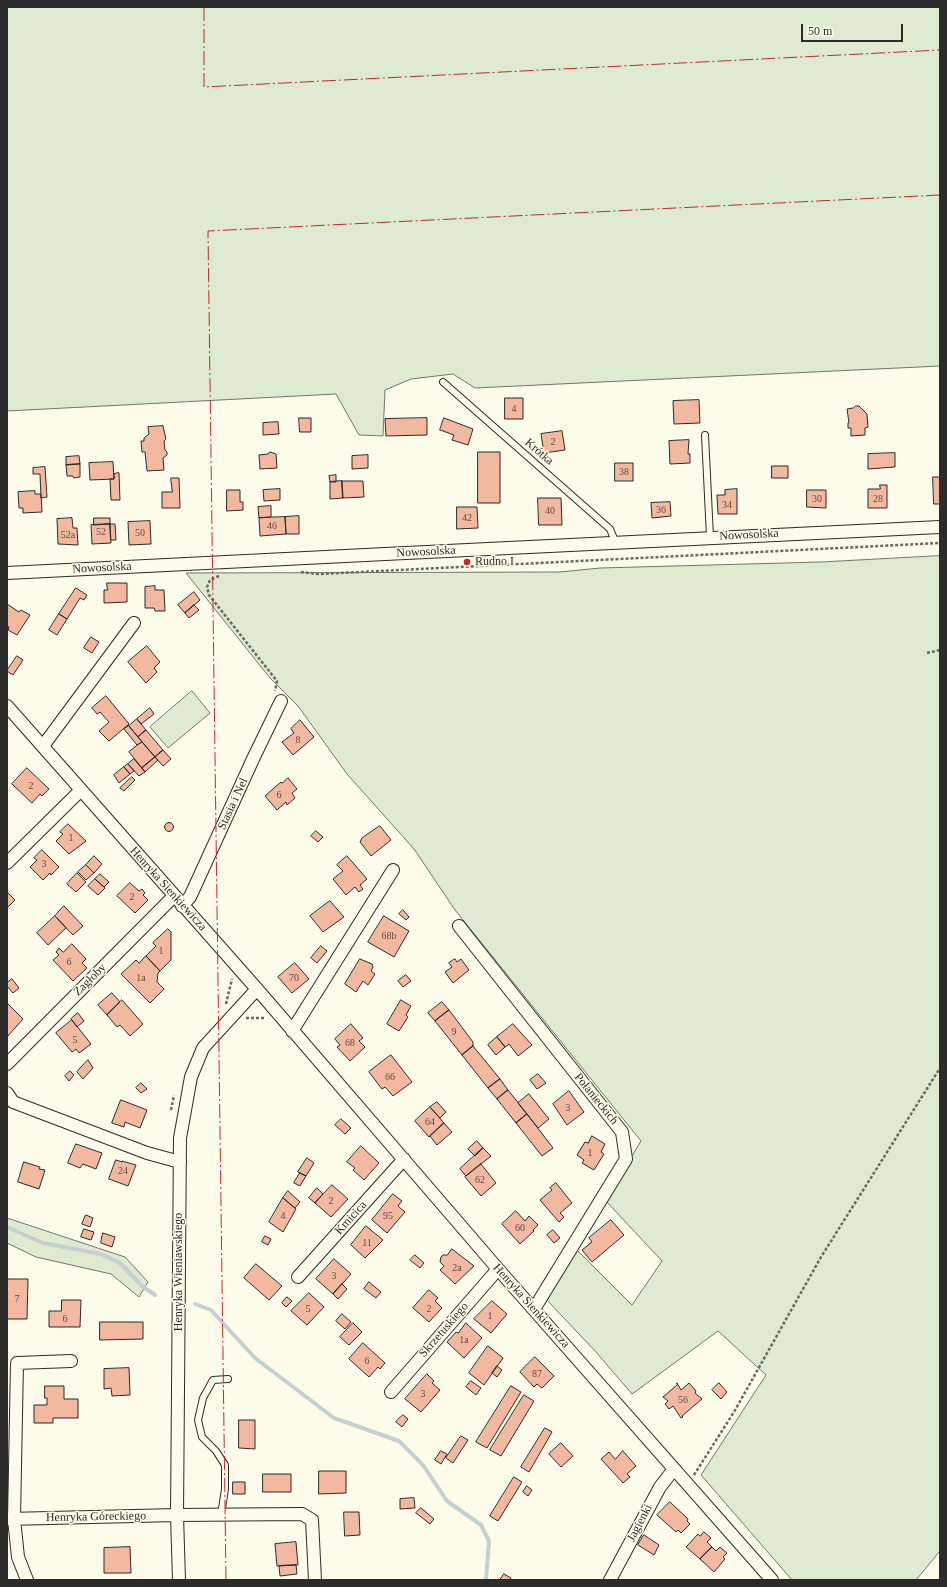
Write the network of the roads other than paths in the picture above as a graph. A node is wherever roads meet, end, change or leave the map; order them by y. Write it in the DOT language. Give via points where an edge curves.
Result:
graph roads {
  1 [pos="443,382"];
  2 [pos="705,435"];
  3 [pos="940,527"];
  4 [pos="710,537"];
  5 [pos="615,541"];
  6 [pos="7,572"];
  7 [pos="134,623"];
  8 [pos="282,701"];
  9 [pos="7,706"];
  10 [pos="43,746"];
  11 [pos="81,790"];
  12 [pos="7,863"];
  13 [pos="393,870"];
  14 [pos="178,901"];
  15 [pos="459,926"];
  16 [pos="257,989"];
  17 [pos="292,1031"];
  18 [pos="7,1064"];
  19 [pos="7,1093"];
  20 [pos="404,1158"];
  21 [pos="180,1162"];
  22 [pos="498,1269"];
  23 [pos="298,1277"];
  24 [pos="534,1309"];
  25 [pos="70,1361"];
  26 [pos="228,1379"];
  27 [pos="391,1392"];
  28 [pos="674,1469"];
  29 [pos="177,1515"];
  30 [pos="222,1515"];
  31 [pos="10,1519"];
  32 [pos="27,1580"];
  33 [pos="179,1580"];
  34 [pos="316,1580"];
  35 [pos="610,1580"];
  36 [pos="772,1580"];
  1 -- 5 [label="lane, Krótka" via="610,529"];
  2 -- 4 [label="lane"];
  3 -- 4 [label="street, Nowosolska"];
  4 -- 5 [label="street, Nowosolska"];
  5 -- 6 [label="street, Nowosolska" via="450,552"];
  7 -- 10 [label="street"];
  8 -- 14 [label="street, Stasia i Nel" via="190,897"];
  9 -- 10 [label="street, Henryka Sienkiewicza"];
  10 -- 11 [label="street, Henryka Sienkiewicza"];
  11 -- 12 [label="street"];
  11 -- 14 [label="street, Henryka Sienkiewicza"];
  13 -- 17 [label="street"];
  14 -- 16 [label="street, Henryka Sienkiewicza"];
  14 -- 18 [label="street, Zagłoby"];
  15 -- 24 [label="street, Połanieckich" via="622,1132 626,1159"];
  16 -- 17 [label="street, Henryka Sienkiewicza"];
  16 -- 21 [label="street, Henryka Wieniawskiego" via="203,1048 191,1077 185,1105 180,1138"];
  17 -- 20 [label="street, Henryka Sienkiewicza"];
  19 -- 21 [label="street" via="13,1102 147,1153"];
  20 -- 22 [label="street, Henryka Sienkiewicza"];
  20 -- 23 [label="street, Kmicica"];
  21 -- 29 [label="street, Henryka Wieniawskiego"];
  22 -- 24 [label="street, Henryka Sienkiewicza"];
  22 -- 27 [label="street, Skrzetuskiego"];
  24 -- 28 [label="street, Henryka Sienkiewicza"];
  25 -- 31 [label="street" via="17,1363"];
  26 -- 30 [label="lane" via="213,1380 203,1398 198,1420 202,1437 225,1465"];
  28 -- 35 [label="street, Jagienki" via="660,1487"];
  28 -- 36 [label="street, Henryka Sienkiewicza"];
  29 -- 30 [label="street, Henryka Góreckiego"];
  29 -- 31 [label="street, Henryka Góreckiego"];
  29 -- 33 [label="street, Henryka Wieniawskiego"];
  30 -- 34 [label="street, Henryka Góreckiego" via="302,1514 312,1520"];
  31 -- 32 [label="street" via="18,1557"];
}
